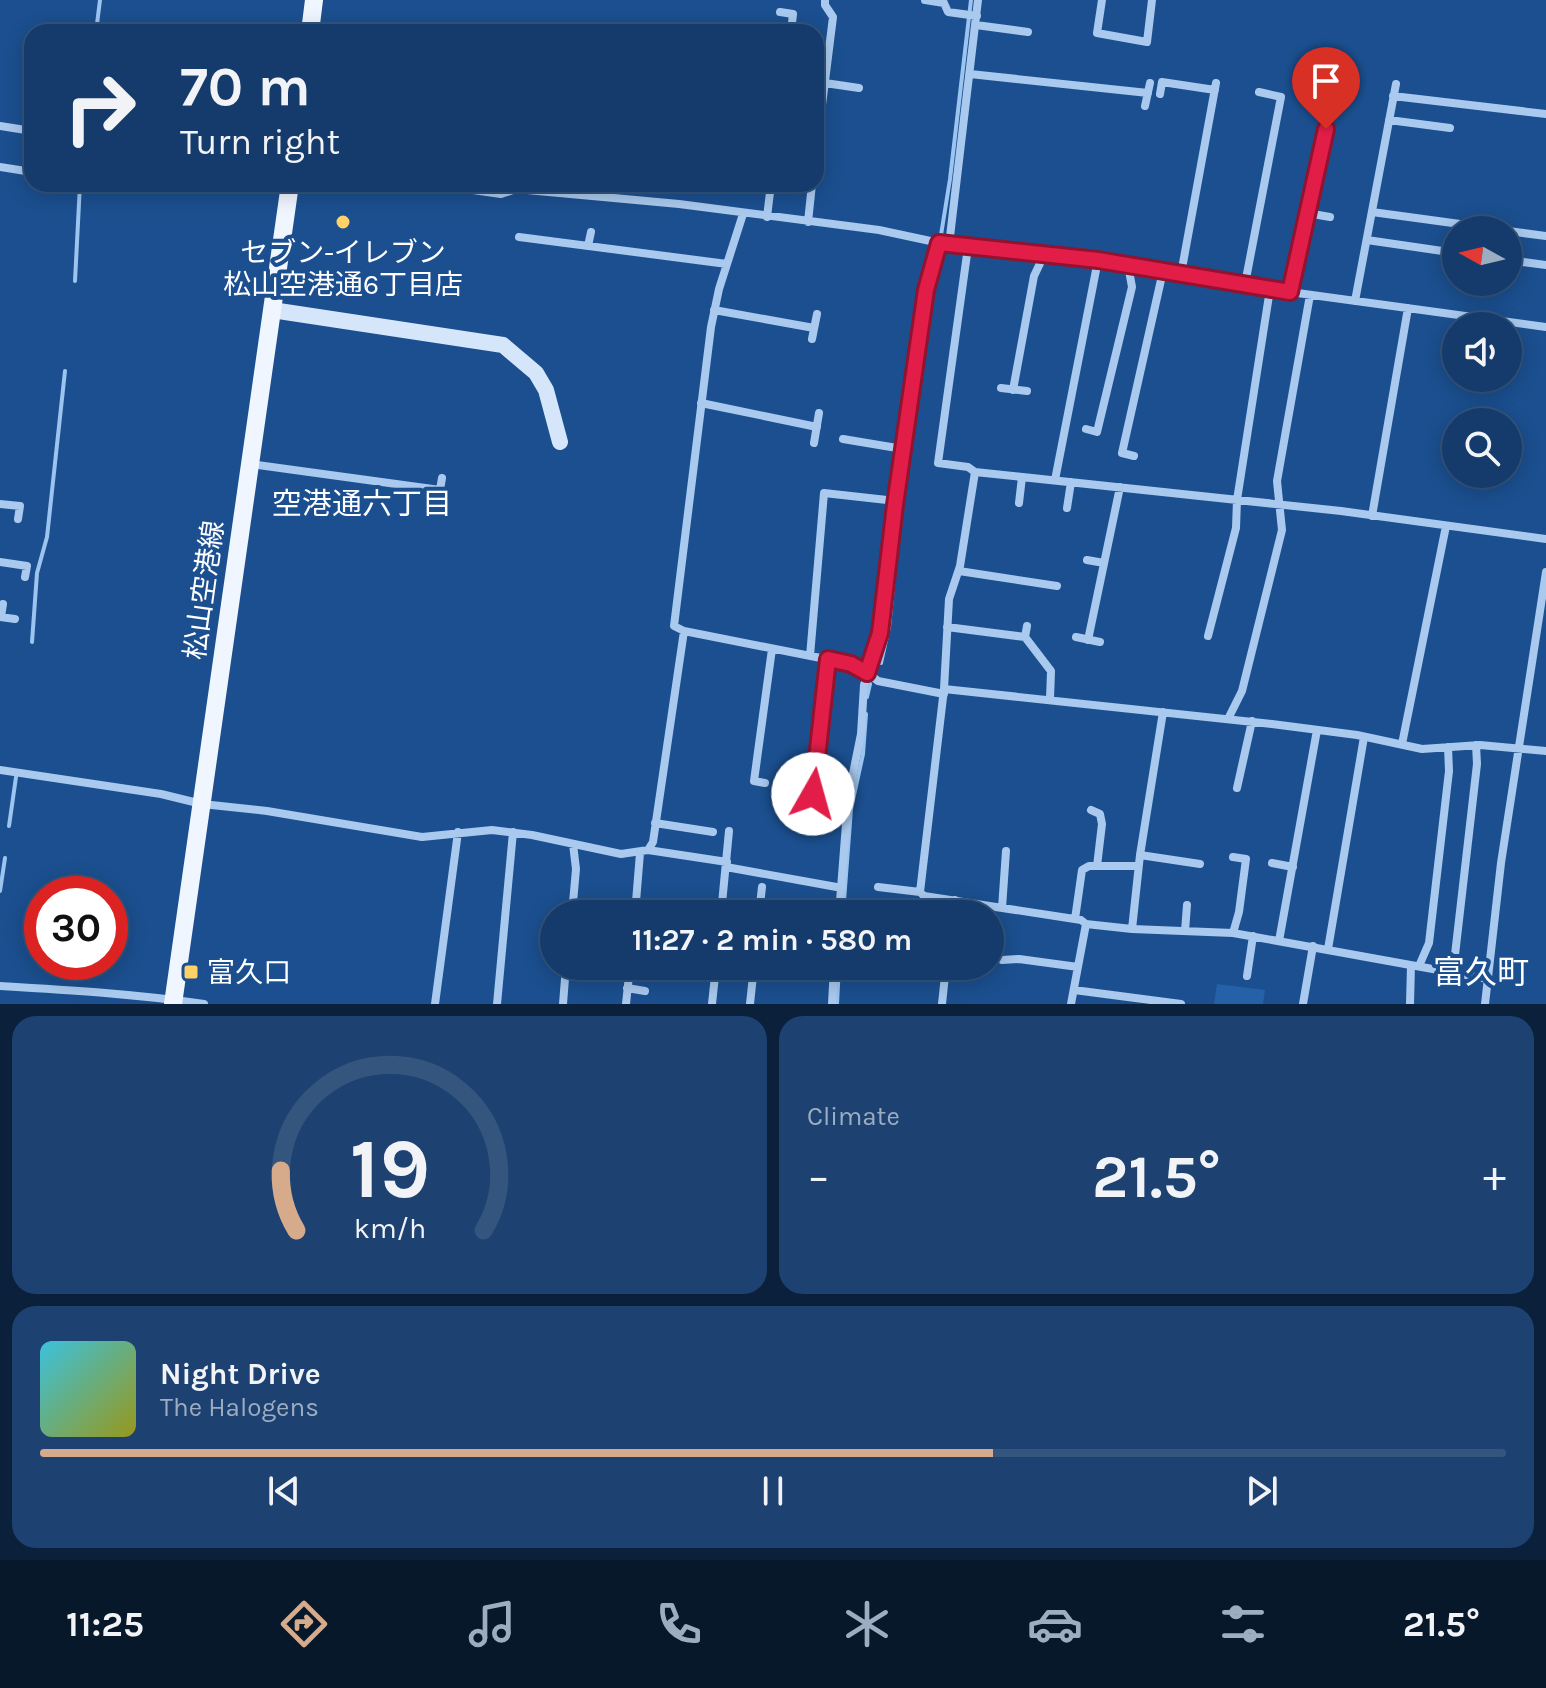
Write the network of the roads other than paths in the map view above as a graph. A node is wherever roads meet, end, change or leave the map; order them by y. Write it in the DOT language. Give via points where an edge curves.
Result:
graph roads {
  1 [pos="314,0"];
  2 [pos="825,0"];
  3 [pos="925,0"];
  4 [pos="978,0"];
  5 [pos="1102,0"];
  6 [pos="1152,0"];
  7 [pos="780,12"];
  8 [pos="972,18"];
  9 [pos="311,24"];
  10 [pos="792,24"];
  11 [pos="1028,32"];
  12 [pos="1054,70"];
  13 [pos="970,74"];
  14 [pos="825,83"];
  15 [pos="1052,83"];
  16 [pos="1150,83"];
  17 [pos="1396,84"];
  18 [pos="859,88"];
  19 [pos="824,91"];
  20 [pos="1259,92"];
  21 [pos="1148,93"];
  22 [pos="1160,94"];
  23 [pos="1393,96"];
  24 [pos="1332,101"];
  25 [pos="1145,106"];
  26 [pos="1546,114"];
  27 [pos="1389,120"];
  28 [pos="0,126"];
  29 [pos="1450,128"];
  30 [pos="24,130"];
  31 [pos="0,167"];
  32 [pos="24,171"];
  33 [pos="289,192"];
  34 [pos="487,192"];
  35 [pos="507,192"];
  36 [pos="548,192"];
  37 [pos="770,192"];
  38 [pos="811,192"];
  39 [pos="1372,212"];
  40 [pos="1307,213"];
  41 [pos="743,214"];
  42 [pos="767,217"];
  43 [pos="1330,217"];
  44 [pos="1442,221"];
  45 [pos="808,222"];
  46 [pos="537,226"];
  47 [pos="591,232"];
  48 [pos="1522,232"];
  49 [pos="1546,236"];
  50 [pos="519,237"];
  51 [pos="536,239"];
  52 [pos="1367,240"];
  53 [pos="662,243"];
  54 [pos="944,244"];
  55 [pos="588,246"];
  56 [pos="968,247"];
  57 [pos="1442,251"];
  58 [pos="660,255"];
  59 [pos="1044,255"];
  60 [pos="1098,260"];
  61 [pos="1522,262"];
  62 [pos="727,264"];
  63 [pos="1128,265"];
  64 [pos="1546,265"];
  65 [pos="1163,271"];
  66 [pos="1181,274"];
  67 [pos="1245,284"];
  68 [pos="1270,289"];
  69 [pos="1290,292"];
  70 [pos="1310,295"];
  71 [pos="1355,301"];
  72 [pos="1015,305"];
  73 [pos="1028,307"];
  74 [pos="1408,308"];
  75 [pos="272,310"];
  76 [pos="714,310"];
  77 [pos="817,314"];
  78 [pos="1110,319"];
  79 [pos="1123,321"];
  80 [pos="1546,327"];
  81 [pos="814,328"];
  82 [pos="812,339"];
  83 [pos="1147,342"];
  84 [pos="1160,345"];
  85 [pos="1299,360"];
  86 [pos="1310,362"];
  87 [pos="1095,382"];
  88 [pos="1108,385"];
  89 [pos="1001,388"];
  90 [pos="1013,390"];
  91 [pos="1027,391"];
  92 [pos="1133,401"];
  93 [pos="701,403"];
  94 [pos="1147,404"];
  95 [pos="819,413"];
  96 [pos="817,427"];
  97 [pos="1286,428"];
  98 [pos="1086,429"];
  99 [pos="1299,430"];
  100 [pos="843,439"];
  101 [pos="560,442"];
  102 [pos="814,443"];
  103 [pos="903,449"];
  104 [pos="1134,456"];
  105 [pos="336,463"];
  106 [pos="250,464"];
  107 [pos="975,472"];
  108 [pos="334,476"];
  109 [pos="1022,477"];
  110 [pos="442,478"];
  111 [pos="1055,480"];
  112 [pos="1071,482"];
  113 [pos="393,484"];
  114 [pos="1120,487"];
  115 [pos="391,496"];
  116 [pos="1237,500"];
  117 [pos="896,501"];
  118 [pos="1019,503"];
  119 [pos="0,504"];
  120 [pos="1281,505"];
  121 [pos="1067,508"];
  122 [pos="1372,516"];
  123 [pos="18,519"];
  124 [pos="1446,526"];
  125 [pos="1546,539"];
  126 [pos="1087,560"];
  127 [pos="0,562"];
  128 [pos="1216,562"];
  129 [pos="1104,563"];
  130 [pos="1227,565"];
  131 [pos="959,571"];
  132 [pos="1546,572"];
  133 [pos="25,577"];
  134 [pos="1042,584"];
  135 [pos="1057,586"];
  136 [pos="1040,597"];
  137 [pos="3,604"];
  138 [pos="0,617"];
  139 [pos="15,619"];
  140 [pos="1199,619"];
  141 [pos="1211,623"];
  142 [pos="1027,626"];
  143 [pos="947,627"];
  144 [pos="684,631"];
  145 [pos="1208,636"];
  146 [pos="1025,637"];
  147 [pos="1076,637"];
  148 [pos="1088,640"];
  149 [pos="1100,642"];
  150 [pos="772,649"];
  151 [pos="810,656"];
  152 [pos="828,659"];
  153 [pos="867,673"];
  154 [pos="944,692"];
  155 [pos="1050,699"];
  156 [pos="1163,712"];
  157 [pos="749,718"];
  158 [pos="1228,719"];
  159 [pos="762,720"];
  160 [pos="1252,721"];
  161 [pos="1317,730"];
  162 [pos="1364,737"];
  163 [pos="1402,744"];
  164 [pos="1476,745"];
  165 [pos="1448,747"];
  166 [pos="1520,748"];
  167 [pos="1546,751"];
  168 [pos="0,770"];
  169 [pos="765,783"];
  170 [pos="1237,788"];
  171 [pos="813,794"];
  172 [pos="202,804"];
  173 [pos="1091,810"];
  174 [pos="655,823"];
  175 [pos="729,831"];
  176 [pos="458,832"];
  177 [pos="513,832"];
  178 [pos="713,832"];
  179 [pos="573,844"];
  180 [pos="1006,851"];
  181 [pos="644,852"];
  182 [pos="1140,855"];
  183 [pos="1233,857"];
  184 [pos="1272,863"];
  185 [pos="726,864"];
  186 [pos="1200,864"];
  187 [pos="1097,866"];
  188 [pos="1138,866"];
  189 [pos="1293,867"];
  190 [pos="762,887"];
  191 [pos="878,887"];
  192 [pos="842,888"];
  193 [pos="920,892"];
  194 [pos="749,897"];
  195 [pos="761,898"];
  196 [pos="573,900"];
  197 [pos="637,900"];
  198 [pos="722,900"];
  199 [pos="841,900"];
  200 [pos="955,900"];
  201 [pos="1003,900"];
  202 [pos="448,904"];
  203 [pos="1187,905"];
  204 [pos="459,906"];
  205 [pos="1004,908"];
  206 [pos="1075,919"];
  207 [pos="1086,924"];
  208 [pos="1132,929"];
  209 [pos="1185,931"];
  210 [pos="1233,933"];
  211 [pos="1253,936"];
  212 [pos="1279,941"];
  213 [pos="1313,946"];
  214 [pos="1328,949"];
  215 [pos="1004,960"];
  216 [pos="1415,965"];
  217 [pos="1078,967"];
  218 [pos="1453,972"];
  219 [pos="1247,976"];
  220 [pos="1488,979"];
  221 [pos="565,980"];
  222 [pos="628,980"];
  223 [pos="715,980"];
  224 [pos="833,980"];
  225 [pos="945,980"];
  226 [pos="739,981"];
  227 [pos="752,982"];
  228 [pos="0,986"];
  229 [pos="627,988"];
  230 [pos="1074,990"];
  231 [pos="645,991"];
  232 [pos="173,1002"];
  233 [pos="204,1004"];
  234 [pos="435,1004"];
  235 [pos="497,1004"];
  236 [pos="563,1004"];
  237 [pos="626,1004"];
  238 [pos="712,1004"];
  239 [pos="750,1004"];
  240 [pos="832,1004"];
  241 [pos="942,1004"];
  242 [pos="1071,1004"];
  243 [pos="1181,1004"];
  244 [pos="1303,1004"];
  245 [pos="1410,1004"];
  246 [pos="1485,1004"];
  1 -- 9 [label="main road"];
  2 -- 14 [label="street" via="833,17"];
  3 -- 8 [label="street"];
  4 -- 8 [label="street"];
  5 -- 6 [label="street" via="1097,33 1147,42"];
  7 -- 10 [label="street" via="793,14"];
  8 -- 11 [label="street"];
  8 -- 13 [label="street"];
  12 -- 15 [label="street"];
  13 -- 15 [label="street"];
  13 -- 54 [label="street"];
  14 -- 18 [label="street"];
  14 -- 19 [label="street"];
  15 -- 21 [label="street"];
  16 -- 21 [label="street"];
  17 -- 23 [label="street"];
  20 -- 67 [label="street" via="1281,97"];
  21 -- 25 [label="street"];
  22 -- 66 [label="street" via="1162,82 1215,87"];
  23 -- 26 [label="street"];
  23 -- 27 [label="street"];
  24 -- 40 [label="street"];
  27 -- 29 [label="street"];
  27 -- 39 [label="street"];
  28 -- 30 [label="street"];
  31 -- 32 [label="street"];
  33 -- 75 [label="main road, 松山空港線"];
  34 -- 35 [label="street"];
  36 -- 41 [label="street"];
  37 -- 42 [label="street"];
  38 -- 45 [label="street"];
  39 -- 44 [label="street"];
  39 -- 52 [label="street"];
  40 -- 43 [label="street"];
  40 -- 69 [label="street"];
  41 -- 42 [label="street"];
  41 -- 62 [label="street"];
  42 -- 45 [label="street"];
  45 -- 54 [label="street"];
  46 -- 51 [label="street"];
  47 -- 55 [label="street"];
  48 -- 49 [label="street"];
  50 -- 51 [label="street"];
  51 -- 55 [label="street"];
  52 -- 57 [label="street"];
  52 -- 71 [label="street"];
  53 -- 58 [label="street"];
  54 -- 56 [label="street"];
  54 -- 103 [label="street" via="926,290"];
  55 -- 58 [label="street"];
  56 -- 59 [label="street"];
  56 -- 107 [label="street" via="938,463"];
  58 -- 62 [label="street"];
  59 -- 60 [label="street"];
  59 -- 73 [label="street"];
  60 -- 63 [label="street"];
  60 -- 111 [label="street"];
  61 -- 64 [label="street"];
  62 -- 76 [label="street"];
  63 -- 65 [label="street"];
  63 -- 79 [label="street" via="1132,287"];
  65 -- 66 [label="street"];
  65 -- 83 [label="street"];
  66 -- 67 [label="street"];
  67 -- 68 [label="street"];
  68 -- 69 [label="street"];
  68 -- 116 [label="street"];
  69 -- 70 [label="street"];
  70 -- 71 [label="street"];
  70 -- 85 [label="street"];
  71 -- 74 [label="street"];
  72 -- 73 [label="street"];
  73 -- 90 [label="street"];
  74 -- 80 [label="street"];
  74 -- 122 [label="street"];
  75 -- 101 [label="street" via="503,345 536,373"];
  75 -- 106 [label="main road, 松山空港線"];
  76 -- 81 [label="street"];
  76 -- 93 [label="street"];
  77 -- 81 [label="street"];
  78 -- 79 [label="street"];
  79 -- 88 [label="street"];
  81 -- 82 [label="street"];
  83 -- 84 [label="street"];
  83 -- 92 [label="street"];
  85 -- 86 [label="street"];
  85 -- 97 [label="street"];
  87 -- 88 [label="street"];
  88 -- 98 [label="street" via="1097,432"];
  89 -- 90 [label="street"];
  90 -- 91 [label="street"];
  92 -- 94 [label="street"];
  92 -- 104 [label="street" via="1122,453"];
  93 -- 96 [label="street"];
  93 -- 144 [label="street" via="674,626"];
  95 -- 96 [label="street"];
  96 -- 102 [label="street"];
  97 -- 99 [label="street"];
  97 -- 120 [label="street" via="1277,481"];
  100 -- 103 [label="street"];
  103 -- 117 [label="street"];
  105 -- 108 [label="street"];
  106 -- 108 [label="street"];
  106 -- 172 [label="main road, 松山空港線"];
  107 -- 109 [label="street"];
  107 -- 131 [label="street"];
  108 -- 113 [label="street"];
  109 -- 111 [label="street"];
  109 -- 118 [label="street"];
  110 -- 113 [label="street" via="440,490"];
  111 -- 112 [label="street"];
  112 -- 114 [label="street"];
  112 -- 121 [label="street"];
  113 -- 115 [label="street"];
  114 -- 116 [label="street"];
  114 -- 129 [label="street"];
  116 -- 120 [label="street"];
  116 -- 130 [label="street"];
  117 -- 151 [label="street" via="824,493"];
  117 -- 153 [label="street" via="880,633"];
  119 -- 123 [label="street" via="20,506"];
  120 -- 122 [label="street"];
  120 -- 158 [label="street" via="1282,530 1257,632 1242,691"];
  122 -- 124 [label="street"];
  124 -- 125 [label="street"];
  124 -- 163 [label="street"];
  126 -- 129 [label="street"];
  127 -- 133 [label="street" via="27,566"];
  128 -- 130 [label="street"];
  129 -- 148 [label="street"];
  130 -- 141 [label="street"];
  131 -- 134 [label="street"];
  131 -- 143 [label="street"];
  132 -- 166 [label="street"];
  134 -- 135 [label="street"];
  134 -- 136 [label="street"];
  137 -- 138 [label="street"];
  138 -- 139 [label="street"];
  140 -- 141 [label="street"];
  141 -- 145 [label="street"];
  142 -- 146 [label="street"];
  143 -- 146 [label="street"];
  143 -- 154 [label="street"];
  144 -- 150 [label="street"];
  144 -- 174 [label="street"];
  146 -- 155 [label="street" via="1051,671"];
  147 -- 148 [label="street"];
  148 -- 149 [label="street"];
  150 -- 151 [label="street"];
  150 -- 159 [label="street"];
  151 -- 152 [label="street"];
  152 -- 153 [label="street"];
  152 -- 171 [label="street"];
  153 -- 154 [label="street" via="878,681"];
  153 -- 192 [label="street" via="848,798"];
  154 -- 155 [label="street"];
  154 -- 193 [label="street"];
  155 -- 156 [label="street"];
  156 -- 158 [label="street"];
  156 -- 182 [label="street"];
  157 -- 159 [label="street"];
  158 -- 160 [label="street"];
  159 -- 169 [label="street" via="754,781"];
  160 -- 161 [label="street"];
  160 -- 170 [label="street"];
  161 -- 162 [label="street"];
  161 -- 189 [label="street"];
  162 -- 163 [label="street"];
  162 -- 214 [label="street"];
  163 -- 165 [label="street"];
  164 -- 165 [label="street"];
  164 -- 166 [label="street"];
  164 -- 218 [label="street"];
  165 -- 216 [label="street" via="1429,943"];
  166 -- 167 [label="street"];
  166 -- 220 [label="street"];
  168 -- 172 [label="street"];
  172 -- 176 [label="street" via="422,837"];
  172 -- 232 [label="main road, 松山空港線"];
  173 -- 187 [label="street" via="1100,814 1102,824"];
  174 -- 178 [label="street"];
  174 -- 181 [label="street" via="653,842"];
  175 -- 185 [label="street"];
  176 -- 177 [label="street"];
  176 -- 202 [label="street"];
  177 -- 179 [label="street"];
  177 -- 235 [label="street"];
  179 -- 181 [label="street" via="621,854"];
  179 -- 196 [label="street"];
  180 -- 201 [label="street"];
  181 -- 185 [label="street"];
  181 -- 197 [label="street"];
  182 -- 186 [label="street"];
  182 -- 188 [label="street"];
  183 -- 210 [label="street" via="1246,859"];
  184 -- 189 [label="street"];
  185 -- 192 [label="street"];
  185 -- 198 [label="street"];
  187 -- 188 [label="street"];
  187 -- 206 [label="street" via="1082,870"];
  188 -- 208 [label="street"];
  189 -- 212 [label="street"];
  190 -- 195 [label="street"];
  191 -- 193 [label="street"];
  192 -- 199 [label="street"];
  193 -- 200 [label="street"];
  194 -- 195 [label="street"];
  202 -- 204 [label="street"];
  202 -- 234 [label="street" via="444,973"];
  203 -- 209 [label="street"];
  205 -- 206 [label="street"];
  206 -- 207 [label="street"];
  207 -- 208 [label="street"];
  207 -- 217 [label="street"];
  208 -- 209 [label="street"];
  209 -- 210 [label="street"];
  210 -- 211 [label="street"];
  211 -- 212 [label="street"];
  211 -- 219 [label="street"];
  212 -- 213 [label="street"];
  213 -- 214 [label="street"];
  213 -- 244 [label="street"];
  214 -- 216 [label="street"];
  215 -- 217 [label="street"];
  216 -- 218 [label="street"];
  216 -- 245 [label="street"];
  217 -- 230 [label="street"];
  218 -- 220 [label="street"];
  220 -- 246 [label="street"];
  221 -- 236 [label="street"];
  222 -- 229 [label="street"];
  223 -- 238 [label="street"];
  224 -- 240 [label="street"];
  225 -- 241 [label="street"];
  226 -- 227 [label="street"];
  227 -- 239 [label="street"];
  228 -- 232 [label="street" via="90,990"];
  229 -- 231 [label="street"];
  229 -- 237 [label="street"];
  230 -- 242 [label="street"];
  230 -- 243 [label="street"];
  232 -- 233 [label="street"];
}
